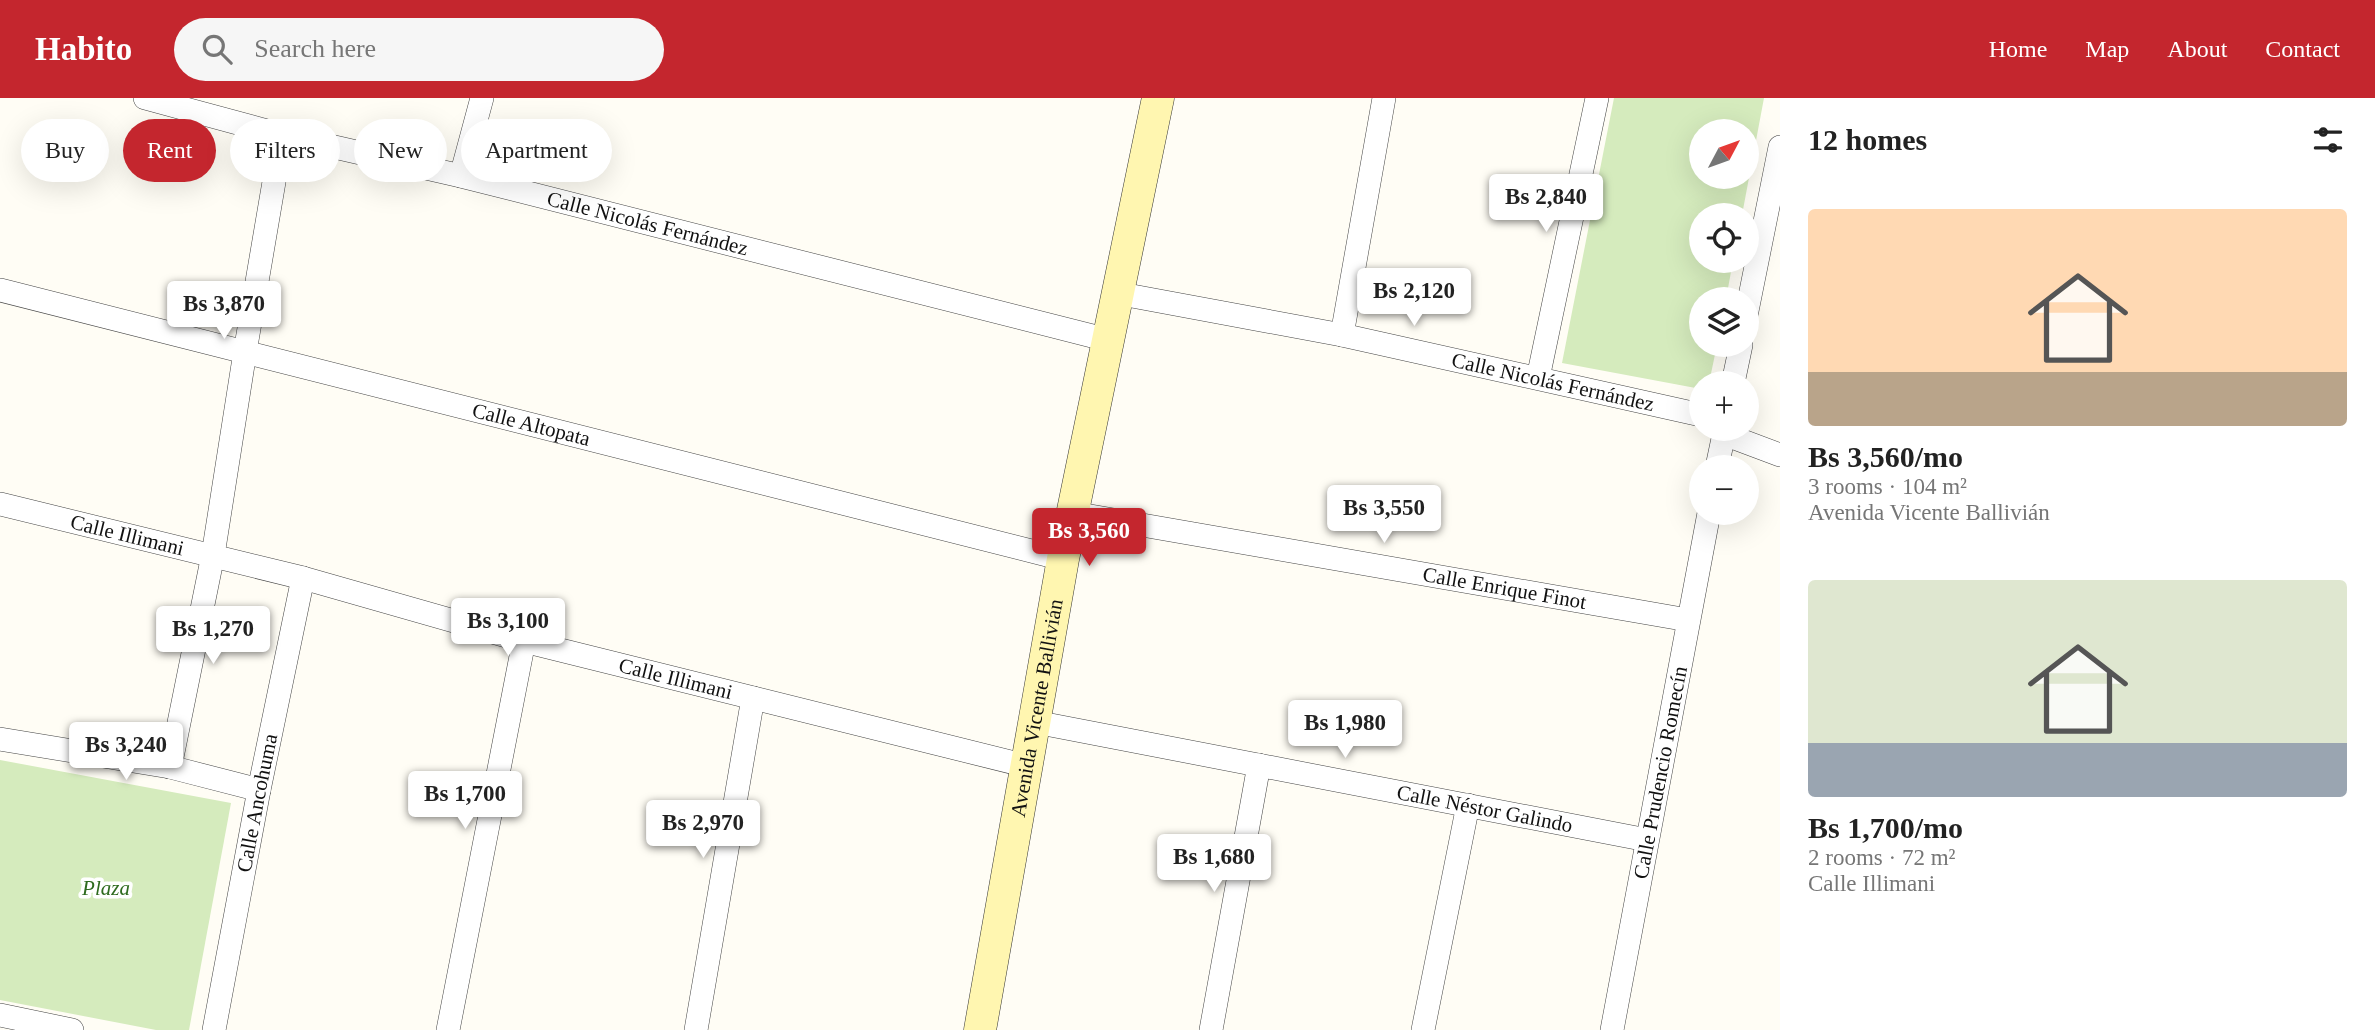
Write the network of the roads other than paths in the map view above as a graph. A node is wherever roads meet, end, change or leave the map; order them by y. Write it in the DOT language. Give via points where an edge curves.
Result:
graph roads {
  1 [pos="145,98"];
  2 [pos="482,98"];
  3 [pos="1158,98"];
  4 [pos="1384,98"];
  5 [pos="1597,98"];
  6 [pos="476,119"];
  7 [pos="230,121"];
  8 [pos="1780,147"];
  9 [pos="340,148"];
  10 [pos="461,176"];
  11 [pos="274,182"];
  12 [pos="485,182"];
  13 [pos="1773,222"];
  14 [pos="1754,287"];
  15 [pos="0,290"];
  16 [pos="1116,293"];
  17 [pos="1342,335"];
  18 [pos="1108,341"];
  19 [pos="244,352"];
  20 [pos="1538,379"];
  21 [pos="1689,412"];
  22 [pos="1747,441"];
  23 [pos="1780,455"];
  24 [pos="0,503"];
  25 [pos="1073,513"];
  26 [pos="1707,525"];
  27 [pos="213,555"];
  28 [pos="1063,559"];
  29 [pos="303,578"];
  30 [pos="1688,620"];
  31 [pos="524,640"];
  32 [pos="754,698"];
  33 [pos="1035,722"];
  34 [pos="0,739"];
  35 [pos="1259,765"];
  36 [pos="1027,766"];
  37 [pos="170,767"];
  38 [pos="258,789"];
  39 [pos="1468,806"];
  40 [pos="1647,841"];
  41 [pos="0,1015"];
  42 [pos="72,1030"];
  43 [pos="214,1030"];
  44 [pos="448,1030"];
  45 [pos="696,1030"];
  46 [pos="980,1030"];
  47 [pos="1211,1030"];
  48 [pos="1423,1030"];
  49 [pos="1612,1030"];
  1 -- 7 [label="street, Calle Nicolás Fernández"];
  2 -- 6 [label="street"];
  3 -- 16 [label="street, Avenida Vicente Ballivián"];
  4 -- 17 [label="street"];
  5 -- 20 [label="street"];
  8 -- 13 [label="street"];
  9 -- 10 [label="street, Calle Nicolás Fernández"];
  11 -- 19 [label="street"];
  12 -- 18 [label="street, Calle Nicolás Fernández"];
  13 -- 14 [label="street"];
  15 -- 19 [label="street, Calle Altopata"];
  16 -- 17 [label="street, Calle Nicolás Fernández"];
  16 -- 18 [label="street, Avenida Vicente Ballivián"];
  17 -- 20 [label="street, Calle Nicolás Fernández"];
  18 -- 25 [label="street, Avenida Vicente Ballivián"];
  19 -- 27 [label="street"];
  19 -- 28 [label="street, Calle Altopata"];
  20 -- 21 [label="street, Calle Nicolás Fernández"];
  22 -- 23 [label="street"];
  24 -- 27 [label="street, Calle Illimani"];
  25 -- 28 [label="street, Avenida Vicente Ballivián"];
  25 -- 30 [label="street, Calle Enrique Finot"];
  26 -- 30 [label="street, Calle Prudencio Romecín"];
  27 -- 29 [label="street, Calle Illimani"];
  27 -- 37 [label="street"];
  28 -- 33 [label="street, Avenida Vicente Ballivián"];
  29 -- 31 [label="street, Calle Illimani"];
  29 -- 38 [label="street, Calle Ancohuma"];
  30 -- 40 [label="street, Calle Prudencio Romecín"];
  31 -- 32 [label="street, Calle Illimani"];
  31 -- 44 [label="street"];
  32 -- 36 [label="street, Calle Illimani"];
  32 -- 45 [label="street"];
  33 -- 35 [label="street, Calle Néstor Galindo"];
  33 -- 36 [label="street, Avenida Vicente Ballivián"];
  34 -- 37 [label="street"];
  35 -- 39 [label="street, Calle Néstor Galindo"];
  35 -- 47 [label="street"];
  36 -- 46 [label="street, Avenida Vicente Ballivián"];
  37 -- 38 [label="street"];
  38 -- 43 [label="street, Calle Ancohuma"];
  39 -- 40 [label="street, Calle Néstor Galindo"];
  39 -- 48 [label="street"];
  40 -- 49 [label="street, Calle Prudencio Romecín"];
  41 -- 42 [label="street"];
}
